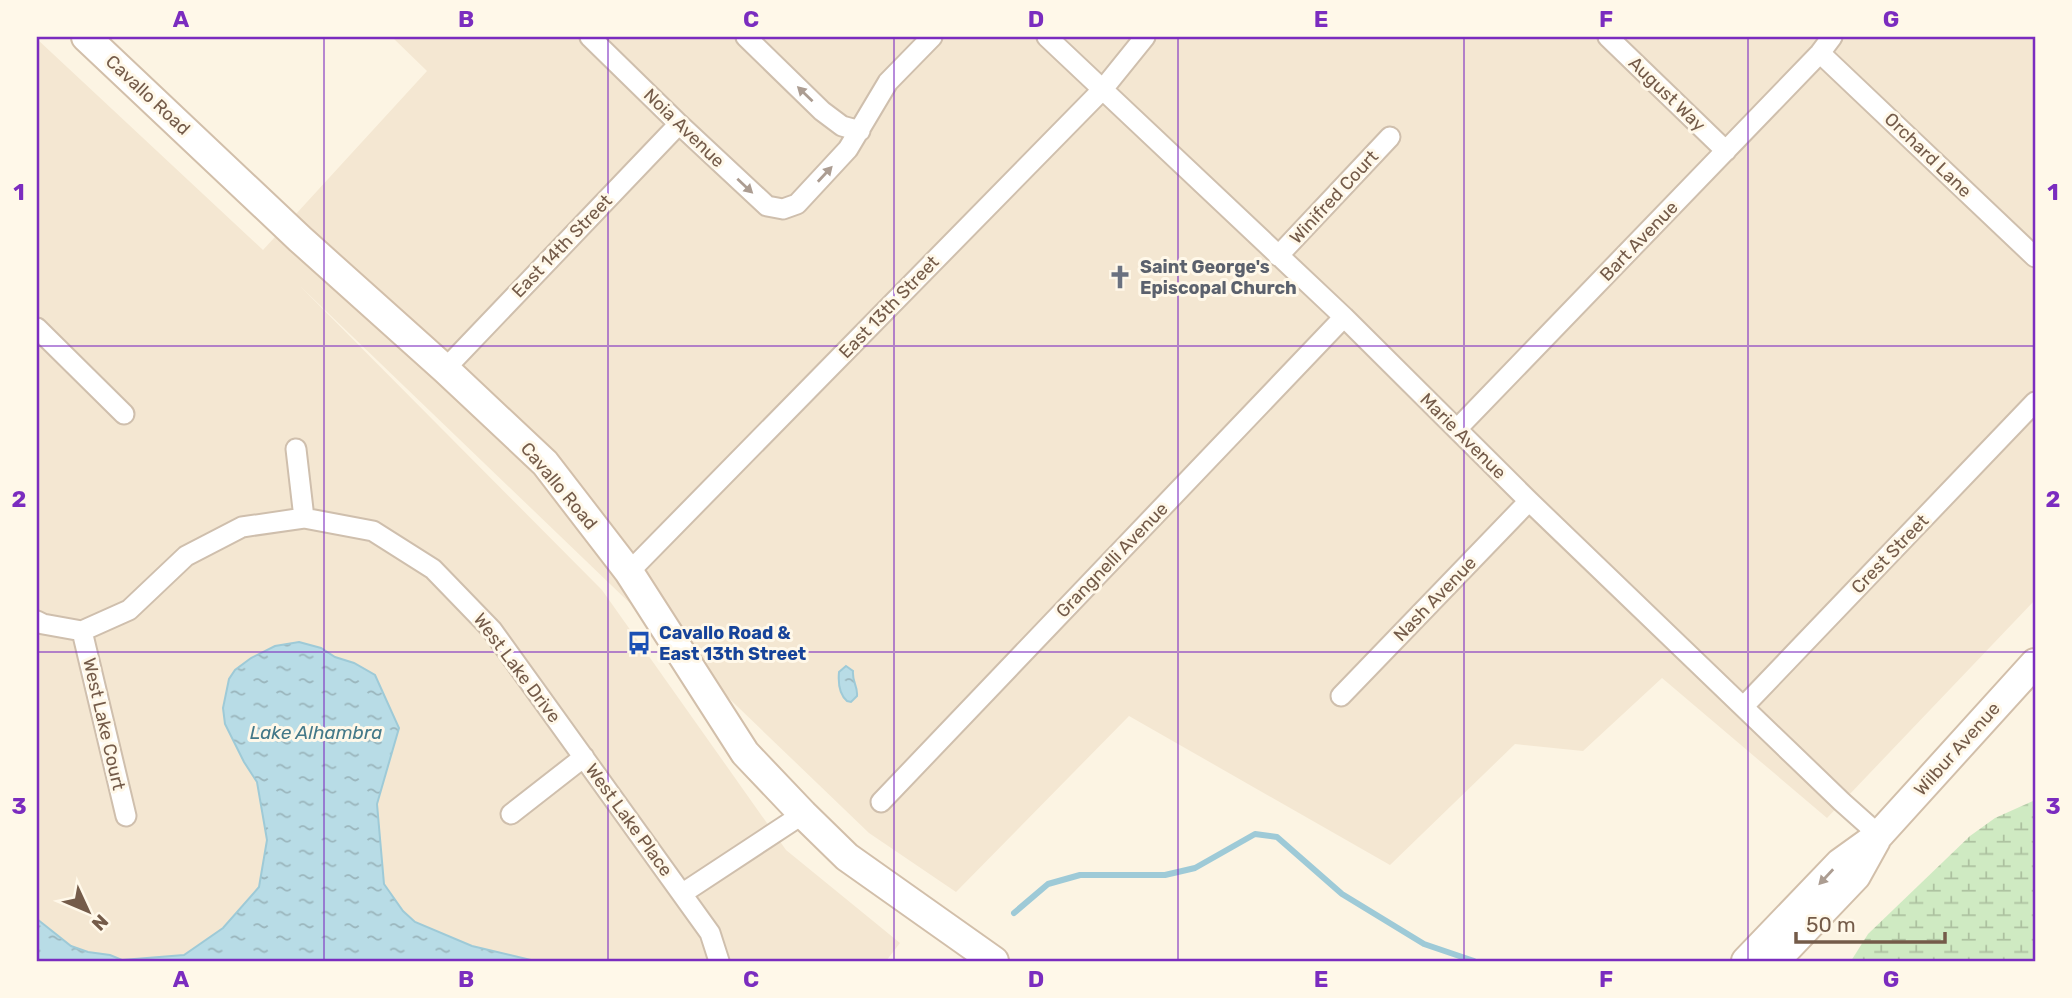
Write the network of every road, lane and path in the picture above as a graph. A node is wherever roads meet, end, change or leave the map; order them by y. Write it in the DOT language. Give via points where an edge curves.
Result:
graph roads {
  1 [pos="86,37"];
  2 [pos="590,37"];
  3 [pos="746,37"];
  4 [pos="932,37"];
  5 [pos="1047,37"];
  6 [pos="1145,37"];
  7 [pos="1608,37"];
  8 [pos="1832,37"];
  9 [pos="1820,53"];
  10 [pos="1102,89"];
  11 [pos="678,124"];
  12 [pos="860,131"];
  13 [pos="1390,137"];
  14 [pos="1726,150"];
  15 [pos="1279,256"];
  16 [pos="2035,257"];
  17 [pos="1343,317"];
  18 [pos="37,328"];
  19 [pos="445,369"];
  20 [pos="2035,402"];
  21 [pos="124,414"];
  22 [pos="1457,429"];
  23 [pos="296,449"];
  24 [pos="1529,501"];
  25 [pos="304,518"];
  26 [pos="629,572"];
  27 [pos="37,621"];
  28 [pos="82,631"];
  29 [pos="2035,663"];
  30 [pos="1341,696"];
  31 [pos="1744,706"];
  32 [pos="584,757"];
  33 [pos="881,802"];
  34 [pos="512,814"];
  35 [pos="803,814"];
  36 [pos="126,816"];
  37 [pos="1879,835"];
  38 [pos="683,893"];
  39 [pos="719,961"];
  40 [pos="994,961"];
  41 [pos="1746,961"];
  42 [pos="1775,961"];
  1 -- 19 [label="street, Cavallo Road"];
  2 -- 11 [label="street, Noia Avenue"];
  12 -- 3 [label="street, one-way" via="842,126 822,111"];
  4 -- 12 [label="street" via="888,82"];
  5 -- 10 [label="street, Marie Avenue"];
  6 -- 10 [label="street, East 13th Street"];
  7 -- 14 [label="street, August Way"];
  8 -- 9 [label="street, Bart Avenue"];
  9 -- 14 [label="street, Bart Avenue"];
  9 -- 16 [label="street, Orchard Lane"];
  10 -- 15 [label="street, Marie Avenue"];
  10 -- 26 [label="street, East 13th Street"];
  11 -- 12 [label="street, Noia Avenue, one-way" via="767,206 783,209 797,204"];
  11 -- 19 [label="street, East 14th Street"];
  13 -- 15 [label="street, Winifred Court"];
  14 -- 22 [label="street, Bart Avenue"];
  15 -- 17 [label="street, Marie Avenue"];
  17 -- 22 [label="street, Marie Avenue"];
  17 -- 33 [label="street, Grangnelli Avenue"];
  18 -- 21 [label="street"];
  19 -- 26 [label="street, Cavallo Road" via="544,463"];
  20 -- 31 [label="street, Crest Street"];
  22 -- 24 [label="street, Marie Avenue"];
  23 -- 25 [label="street"];
  24 -- 30 [label="street, Nash Avenue"];
  24 -- 31 [label="street, Marie Avenue"];
  25 -- 28 [label="street, West Lake Drive" via="242,527 186,556 129,610"];
  25 -- 32 [label="street, West Lake Drive" via="373,531 433,569 492,630"];
  26 -- 35 [label="street, Cavallo Road" via="745,753"];
  27 -- 28 [label="street"];
  28 -- 36 [label="street, West Lake Court"];
  29 -- 37 [label="street, Wilbur Avenue"];
  31 -- 37 [label="street, Marie Avenue"];
  32 -- 34 [label="street, West Lake Place"];
  32 -- 38 [label="street, West Lake Place"];
  35 -- 38 [label="street"];
  35 -- 40 [label="street, Cavallo Road" via="847,857"];
  37 -- 41 [label="street, Wilbur Avenue, one-way" via="1840,863"];
  37 -- 42 [label="street, Wilbur Avenue" via="1856,876"];
  38 -- 39 [label="street, West Lake Place" via="710,933"];
}
